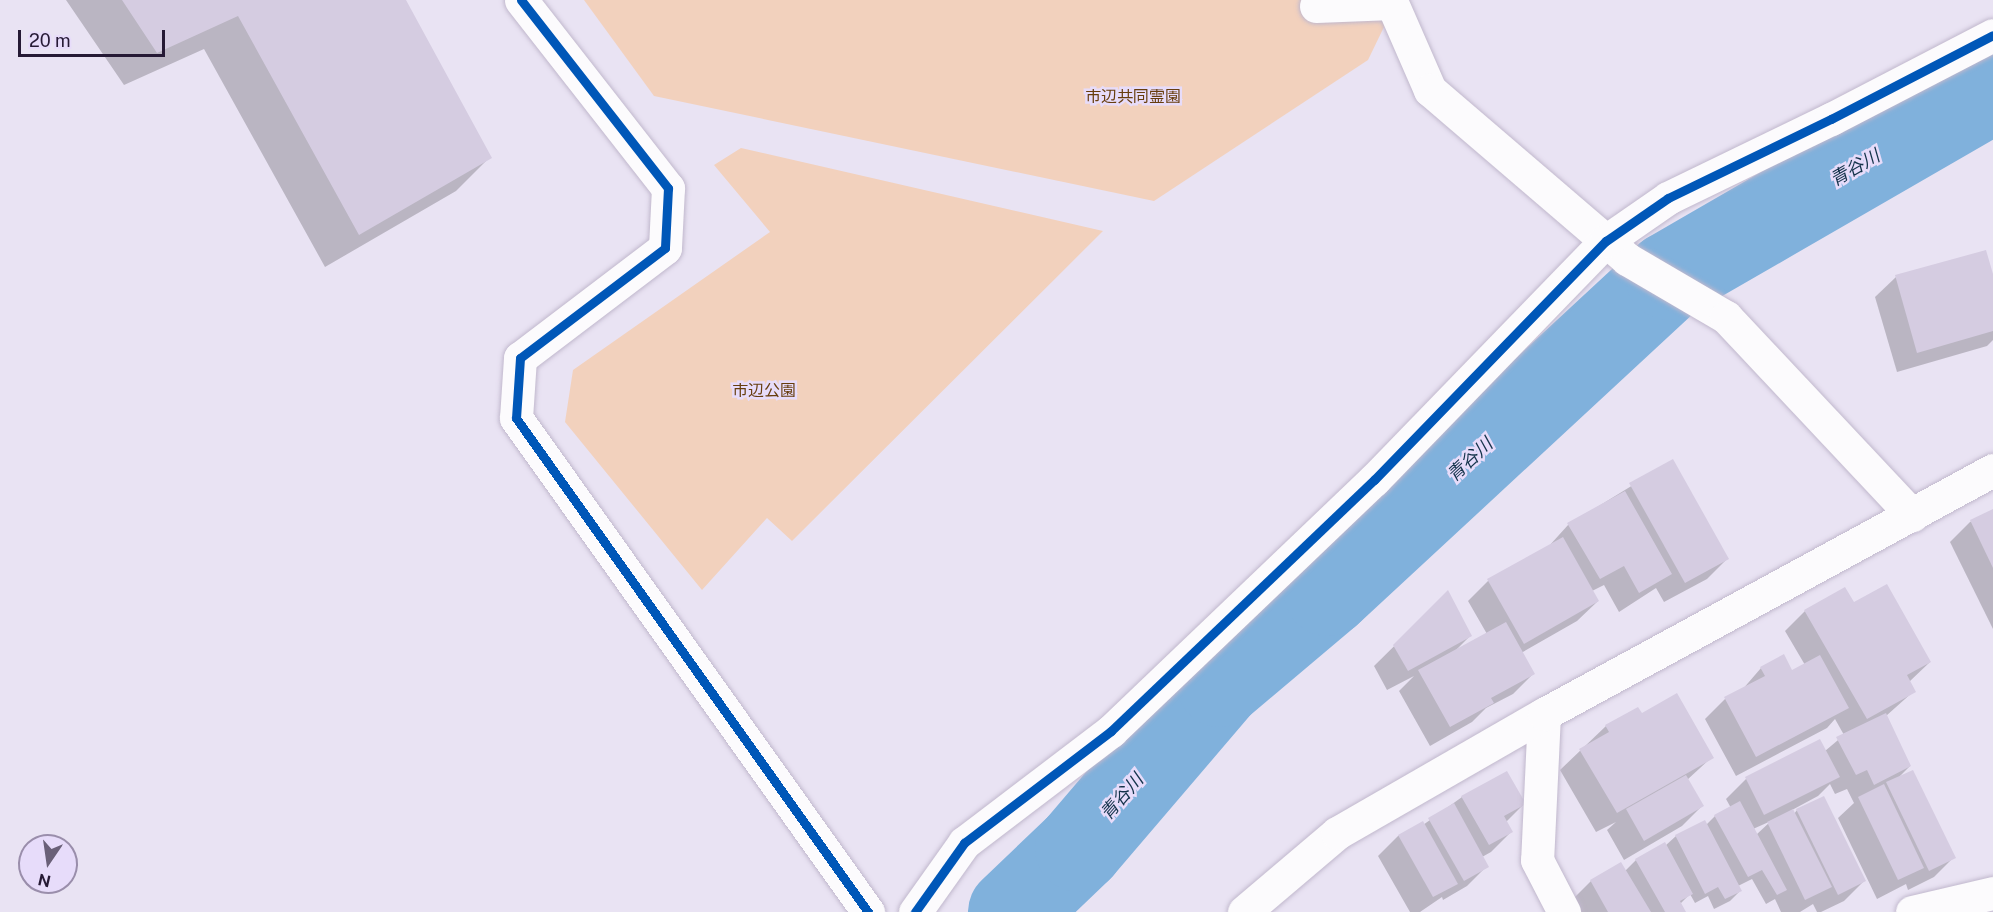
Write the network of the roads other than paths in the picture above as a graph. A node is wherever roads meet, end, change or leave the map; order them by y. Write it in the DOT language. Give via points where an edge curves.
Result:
graph roads {
  1 [pos="521,0"];
  2 [pos="1316,6"];
  3 [pos="1993,35"];
  4 [pos="1616,250"];
  5 [pos="1993,470"];
  6 [pos="1912,515"];
  7 [pos="1544,714"];
  8 [pos="1993,893"];
  9 [pos="868,912"];
  10 [pos="915,912"];
  11 [pos="1244,912"];
  12 [pos="1564,912"];
  13 [pos="1912,912"];
  1 -- 9 [label="street" via="668,188 666,248 520,358 516,417"];
  2 -- 4 [label="street" via="1392,3 1430,90"];
  3 -- 4 [label="street" via="1668,198"];
  4 -- 6 [label="street" via="1726,317"];
  4 -- 10 [label="street" via="1110,731 964,843"];
  5 -- 6 [label="street"];
  6 -- 7 [label="street"];
  7 -- 11 [label="street" via="1337,833"];
  7 -- 12 [label="street" via="1538,860"];
  8 -- 13 [label="street"];
}
